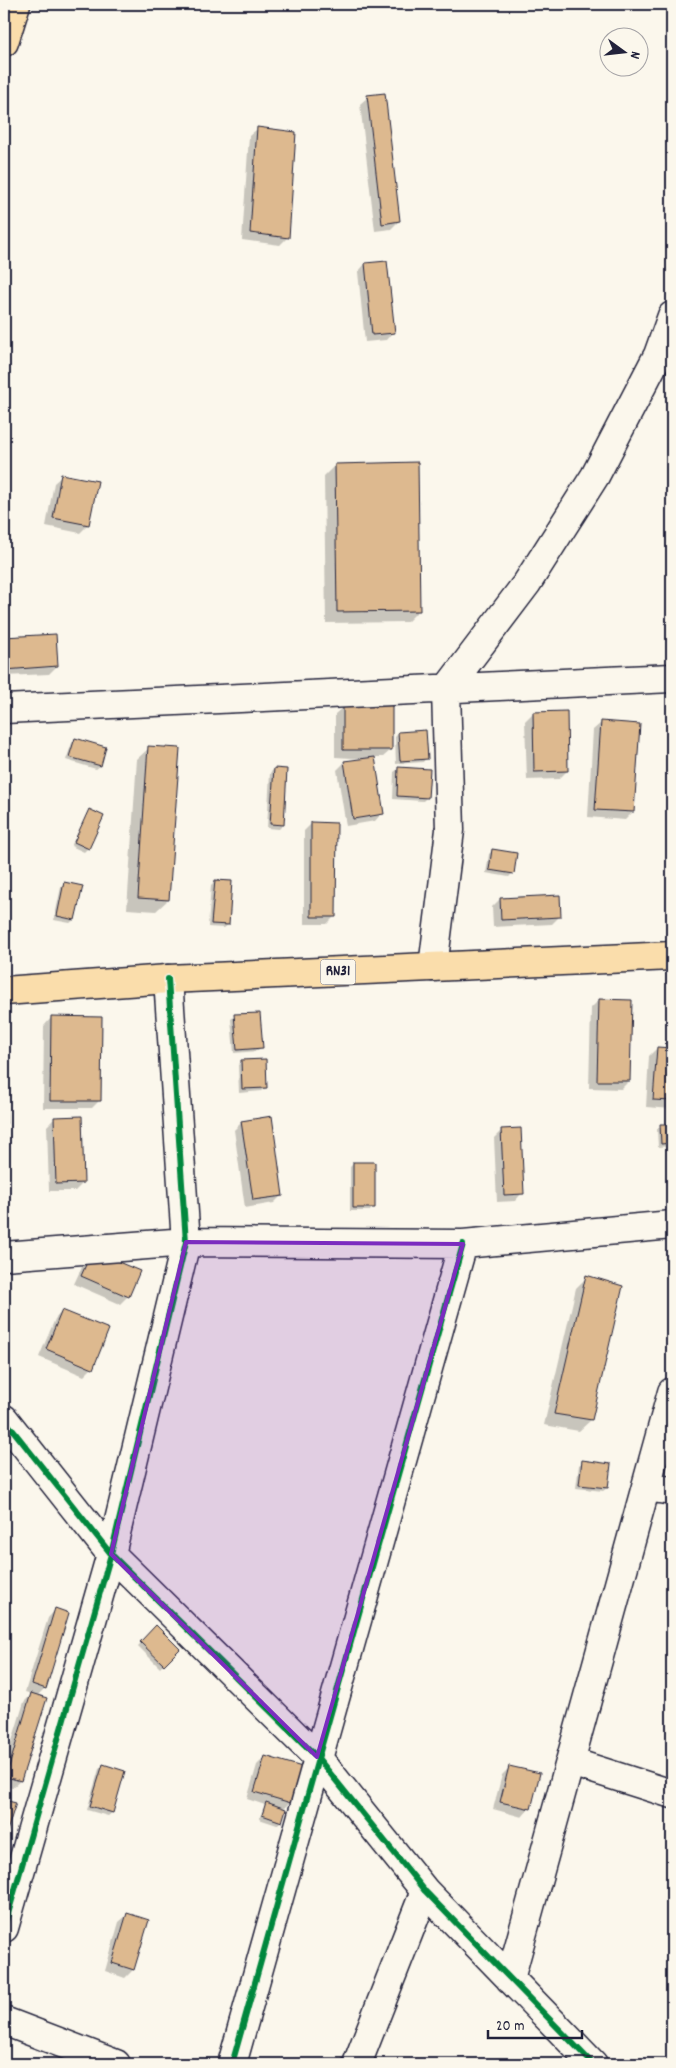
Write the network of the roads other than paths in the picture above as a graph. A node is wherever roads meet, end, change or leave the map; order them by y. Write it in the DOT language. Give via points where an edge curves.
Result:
graph roads {
  1 [pos="16,4"];
  2 [pos="4,42"];
  3 [pos="672,316"];
  4 [pos="672,678"];
  5 [pos="446,690"];
  6 [pos="4,709"];
  7 [pos="672,956"];
  8 [pos="432,967"];
  9 [pos="168,979"];
  10 [pos="4,991"];
  11 [pos="672,1224"];
  12 [pos="186,1242"];
  13 [pos="464,1244"];
  14 [pos="4,1256"];
  15 [pos="672,1392"];
  16 [pos="4,1420"];
  17 [pos="660,1489"];
  18 [pos="111,1554"];
  19 [pos="318,1756"];
  20 [pos="571,1762"];
  21 [pos="672,1794"];
  22 [pos="425,1891"];
  23 [pos="4,1928"];
  24 [pos="510,1979"];
  25 [pos="4,2021"];
  26 [pos="584,2060"];
  27 [pos="116,2064"];
  28 [pos="232,2064"];
  29 [pos="357,2064"];
  1 -- 2 [label="main road"];
  3 -- 5 [label="street" via="658,355 595,476 527,583"];
  4 -- 5 [label="street"];
  5 -- 6 [label="street"];
  5 -- 8 [label="street" via="450,830"];
  7 -- 8 [label="main road, RN31"];
  8 -- 9 [label="main road, RN31"];
  9 -- 10 [label="main road, RN31"];
  9 -- 12 [label="street"];
  11 -- 13 [label="street"];
  12 -- 13 [label="street"];
  12 -- 14 [label="street"];
  12 -- 18 [label="street"];
  13 -- 19 [label="street"];
  15 -- 17 [label="street"];
  16 -- 18 [label="street"];
  17 -- 20 [label="street"];
  18 -- 19 [label="street"];
  18 -- 23 [label="street"];
  19 -- 22 [label="street"];
  19 -- 28 [label="street"];
  20 -- 21 [label="street"];
  20 -- 24 [label="street"];
  22 -- 24 [label="street"];
  22 -- 29 [label="street"];
  24 -- 26 [label="street"];
  25 -- 27 [label="street"];
}
